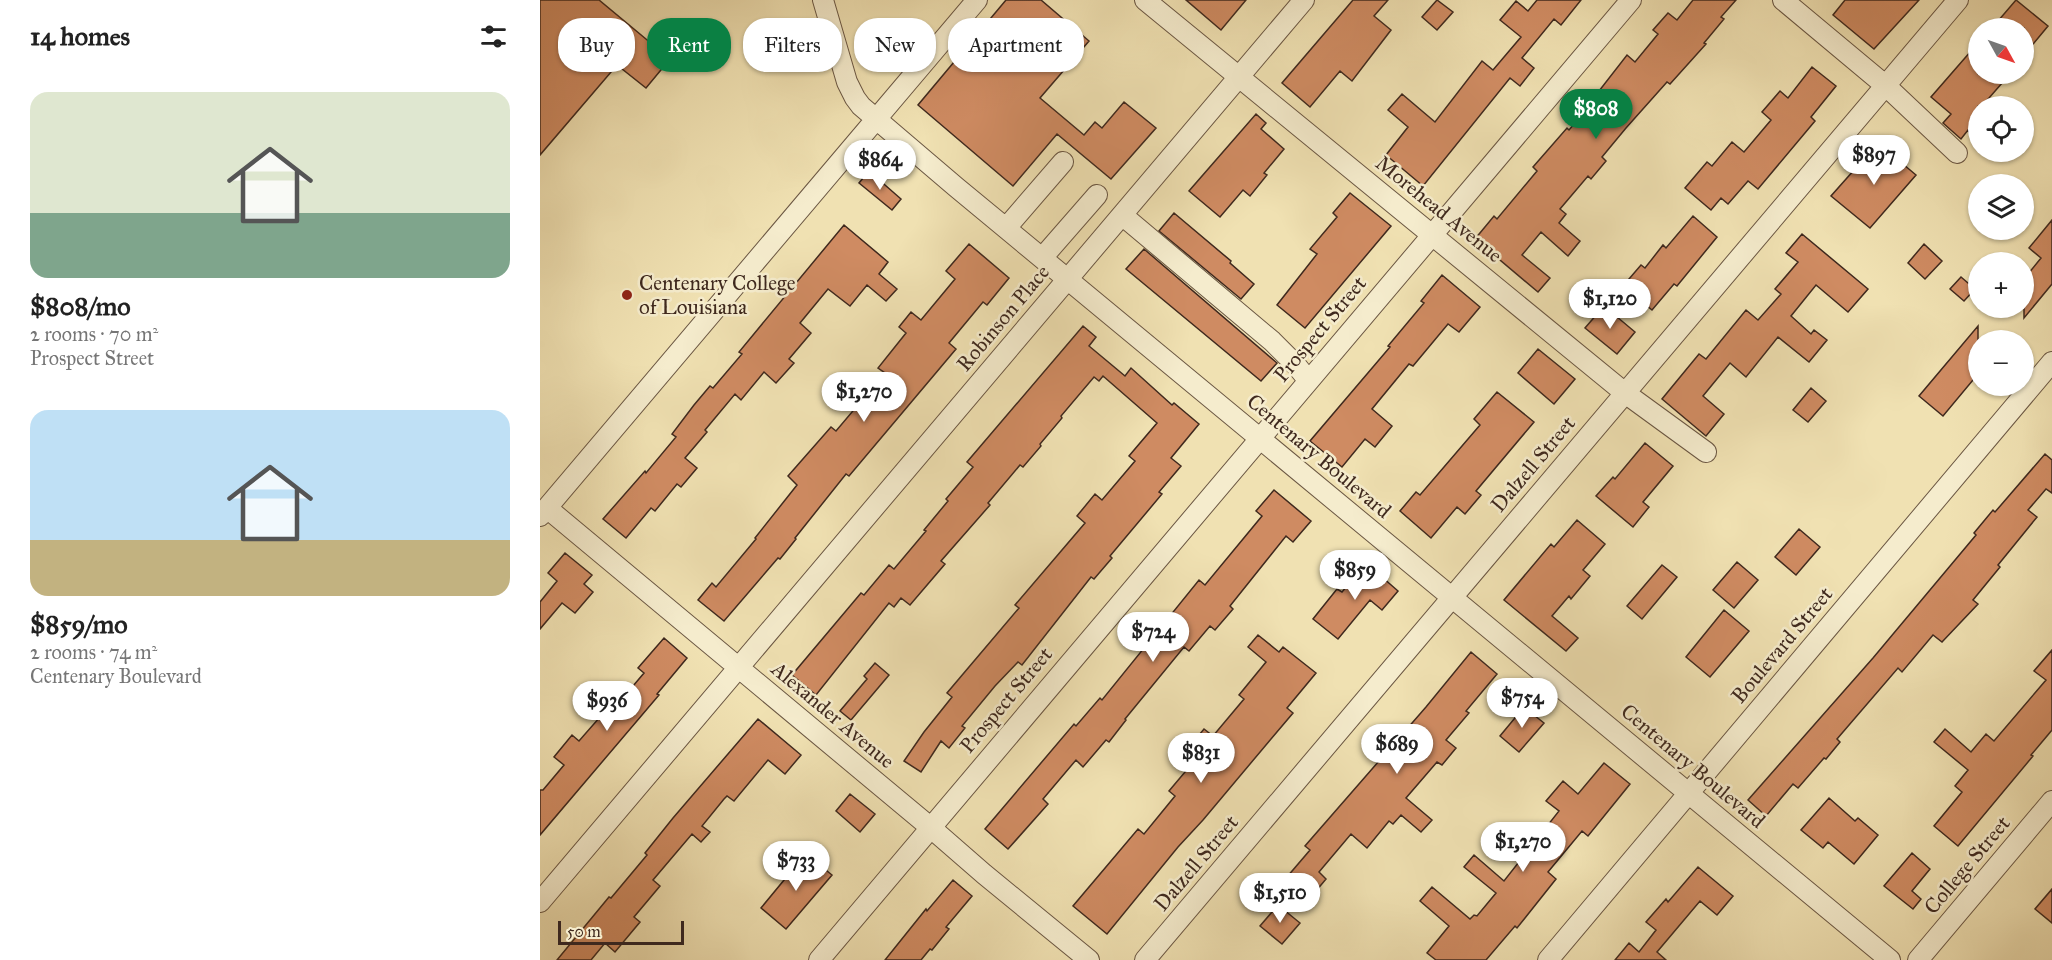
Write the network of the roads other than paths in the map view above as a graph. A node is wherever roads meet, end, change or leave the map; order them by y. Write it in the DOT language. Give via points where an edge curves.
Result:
graph roads {
  1 [pos="823,0"];
  2 [pos="977,0"];
  3 [pos="1145,0"];
  4 [pos="1304,0"];
  5 [pos="1631,0"];
  6 [pos="1958,0"];
  7 [pos="1792,3"];
  8 [pos="1238,77"];
  9 [pos="1886,86"];
  10 [pos="876,118"];
  11 [pos="1957,153"];
  12 [pos="1063,162"];
  13 [pos="1097,195"];
  14 [pos="1122,214"];
  15 [pos="1006,228"];
  16 [pos="1432,235"];
  17 [pos="1042,258"];
  18 [pos="1067,279"];
  19 [pos="2052,362"];
  20 [pos="1308,380"];
  21 [pos="1625,393"];
  22 [pos="1259,438"];
  23 [pos="1706,452"];
  24 [pos="543,512"];
  25 [pos="1452,598"];
  26 [pos="738,668"];
  27 [pos="1688,793"];
  28 [pos="2052,801"];
  29 [pos="930,827"];
  30 [pos="540,902"];
  31 [pos="819,960"];
  32 [pos="1089,960"];
  33 [pos="1145,960"];
  34 [pos="1548,960"];
  35 [pos="1890,960"];
  36 [pos="1918,960"];
  1 -- 10 [label="street, Centenary Boulevard" via="847,82 855,99"];
  2 -- 10 [label="street"];
  3 -- 8 [label="street, Morehead Avenue"];
  4 -- 8 [label="street, Robinson Place"];
  5 -- 16 [label="street, Prospect Street"];
  6 -- 9 [label="street, Dalzell Street"];
  7 -- 9 [label="street"];
  8 -- 14 [label="street, Robinson Place"];
  8 -- 16 [label="street, Morehead Avenue"];
  9 -- 11 [label="street"];
  9 -- 21 [label="street, Dalzell Street"];
  10 -- 15 [label="street, Centenary Boulevard"];
  10 -- 24 [label="street"];
  12 -- 15 [label="street"];
  13 -- 17 [label="street"];
  14 -- 18 [label="street, Robinson Place"];
  14 -- 20 [label="street" via="1272,341"];
  15 -- 17 [label="street, Centenary Boulevard"];
  16 -- 20 [label="street, Prospect Street"];
  16 -- 21 [label="street, Morehead Avenue"];
  17 -- 18 [label="street, Centenary Boulevard"];
  18 -- 22 [label="street, Centenary Boulevard"];
  18 -- 26 [label="street, Robinson Place"];
  19 -- 27 [label="street, Boulevard Street"];
  20 -- 22 [label="street, Prospect Street"];
  21 -- 23 [label="street, Morehead Avenue"];
  21 -- 25 [label="street, Dalzell Street"];
  22 -- 25 [label="street, Centenary Boulevard"];
  22 -- 29 [label="street, Prospect Street"];
  24 -- 26 [label="street, Alexander Avenue"];
  25 -- 27 [label="street, Centenary Boulevard"];
  25 -- 33 [label="street, Dalzell Street"];
  26 -- 29 [label="street, Alexander Avenue"];
  26 -- 30 [label="street, Robinson Place"];
  27 -- 34 [label="street, Boulevard Street"];
  27 -- 35 [label="street, Centenary Boulevard"];
  28 -- 36 [label="street, College Street"];
  29 -- 31 [label="street, Prospect Street"];
  29 -- 32 [label="street, Alexander Avenue"];
}
